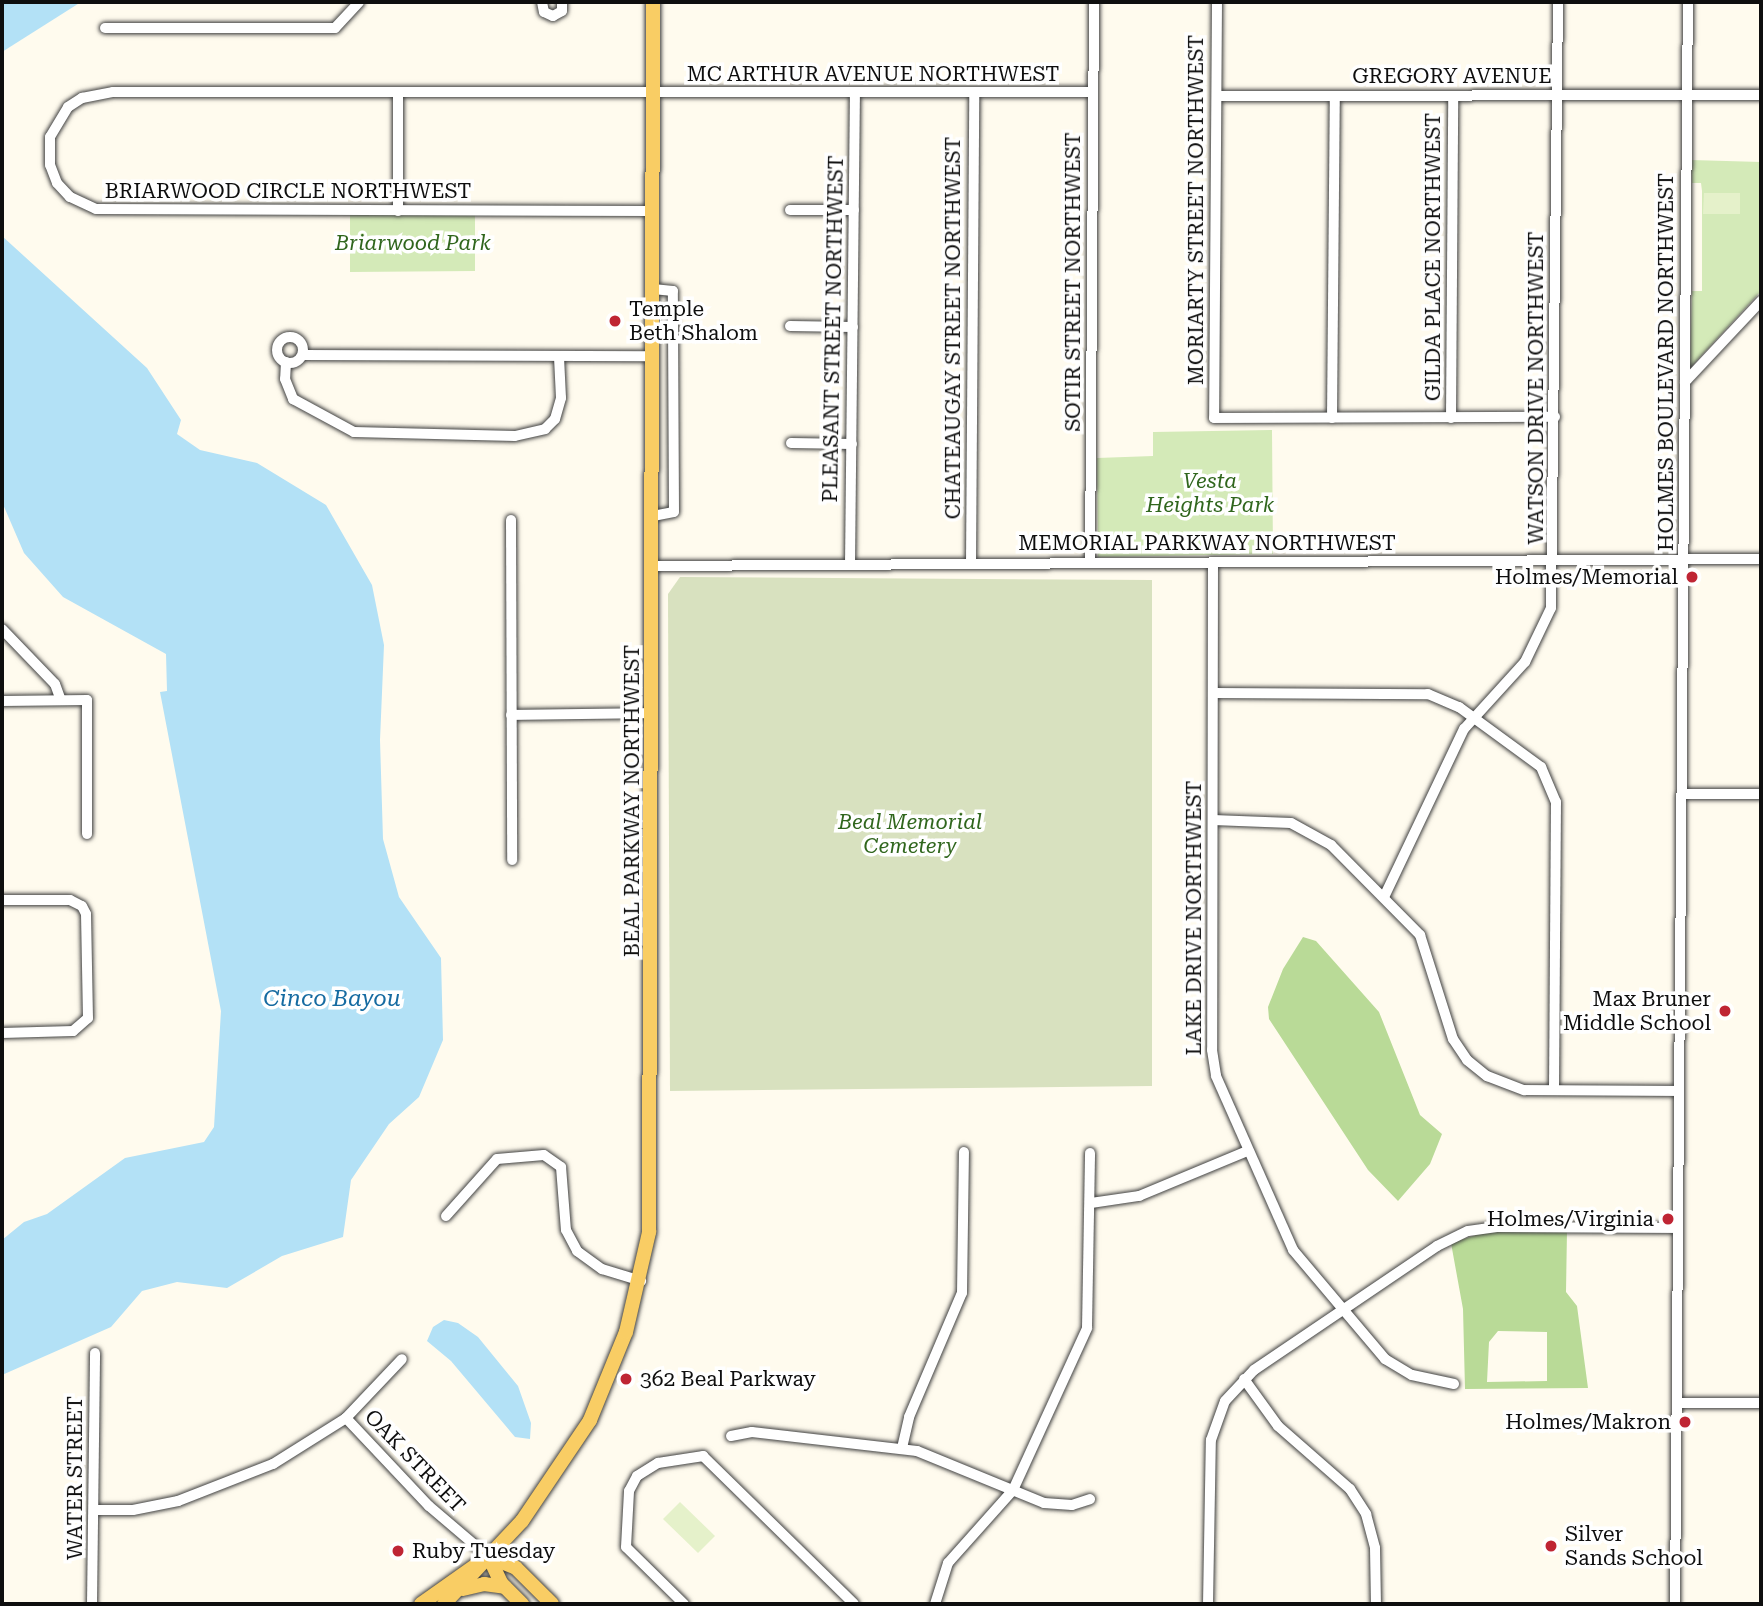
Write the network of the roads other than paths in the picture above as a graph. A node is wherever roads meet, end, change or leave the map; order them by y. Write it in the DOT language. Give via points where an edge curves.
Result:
graph roads {
  1 [pos="359,2"];
  2 [pos="542,2"];
  3 [pos="562,2"];
  4 [pos="653,2"];
  5 [pos="1094,2"];
  6 [pos="1217,2"];
  7 [pos="1558,2"];
  8 [pos="1688,2"];
  9 [pos="105,28"];
  10 [pos="974,92"];
  11 [pos="1093,92"];
  12 [pos="398,93"];
  13 [pos="653,93"];
  14 [pos="855,93"];
  15 [pos="1687,95"];
  16 [pos="1761,95"];
  17 [pos="1217,96"];
  18 [pos="1335,96"];
  19 [pos="1453,96"];
  20 [pos="1557,96"];
  21 [pos="790,209"];
  22 [pos="854,210"];
  23 [pos="398,211"];
  24 [pos="653,211"];
  25 [pos="653,289"];
  26 [pos="1761,301"];
  27 [pos="790,326"];
  28 [pos="853,327"];
  29 [pos="303,355"];
  30 [pos="653,356"];
  31 [pos="559,357"];
  32 [pos="286,362"];
  33 [pos="1685,382"];
  34 [pos="1555,417"];
  35 [pos="1332,418"];
  36 [pos="1451,418"];
  37 [pos="791,443"];
  38 [pos="852,444"];
  39 [pos="653,516"];
  40 [pos="511,520"];
  41 [pos="1553,559"];
  42 [pos="1683,559"];
  43 [pos="1761,559"];
  44 [pos="1213,562"];
  45 [pos="1090,563"];
  46 [pos="971,564"];
  47 [pos="850,565"];
  48 [pos="653,566"];
  49 [pos="2,629"];
  50 [pos="1213,693"];
  51 [pos="60,698"];
  52 [pos="2,701"];
  53 [pos="653,713"];
  54 [pos="511,715"];
  55 [pos="1476,718"];
  56 [pos="1682,794"];
  57 [pos="1761,794"];
  58 [pos="1213,820"];
  59 [pos="87,834"];
  60 [pos="512,860"];
  61 [pos="1385,895"];
  62 [pos="2,900"];
  63 [pos="2,1033"];
  64 [pos="1555,1090"];
  65 [pos="1679,1091"];
  66 [pos="1247,1151"];
  67 [pos="964,1152"];
  68 [pos="1090,1153"];
  69 [pos="1091,1203"];
  70 [pos="446,1216"];
  71 [pos="1678,1228"];
  72 [pos="641,1281"];
  73 [pos="1342,1310"];
  74 [pos="95,1353"];
  75 [pos="402,1359"];
  76 [pos="1244,1379"];
  77 [pos="1454,1384"];
  78 [pos="1677,1403"];
  79 [pos="1761,1403"];
  80 [pos="346,1418"];
  81 [pos="731,1436"];
  82 [pos="902,1448"];
  83 [pos="1011,1492"];
  84 [pos="1090,1499"];
  85 [pos="95,1510"];
  86 [pos="489,1557"];
  87 [pos="505,1587"];
  88 [pos="463,1589"];
  89 [pos="92,1604"];
  90 [pos="421,1604"];
  91 [pos="444,1604"];
  92 [pos="522,1604"];
  93 [pos="552,1604"];
  94 [pos="684,1604"];
  95 [pos="854,1604"];
  96 [pos="936,1604"];
  97 [pos="1209,1604"];
  98 [pos="1376,1604"];
  99 [pos="1675,1604"];
  1 -- 9 [label="street" via="335,28"];
  2 -- 3 [label="street" via="544,12 553,16 562,11"];
  4 -- 13 [label="main road, BEAL PARKWAY NORTHWEST"];
  5 -- 11 [label="street, SOTIR STREET NORTHWEST"];
  6 -- 17 [label="street, MORIARTY STREET NORTHWEST"];
  7 -- 20 [label="street, WATSON DRIVE NORTHWEST"];
  8 -- 15 [label="street, HOLMES BOULEVARD NORTHWEST"];
  10 -- 11 [label="street, MC ARTHUR AVENUE NORTHWEST"];
  10 -- 14 [label="street, MC ARTHUR AVENUE NORTHWEST"];
  10 -- 46 [label="street, CHATEAUGAY STREET NORTHWEST"];
  11 -- 45 [label="street, SOTIR STREET NORTHWEST"];
  12 -- 13 [label="street, BRIARWOOD CIRCLE NORTHWEST"];
  12 -- 23 [label="street"];
  12 -- 23 [label="street, BRIARWOOD CIRCLE NORTHWEST" via="103,93 82,98 60,116 48,155 62,189 96,209"];
  13 -- 14 [label="street, MC ARTHUR AVENUE NORTHWEST"];
  13 -- 24 [label="main road, BEAL PARKWAY NORTHWEST"];
  14 -- 22 [label="street, PLEASANT STREET NORTHWEST"];
  15 -- 16 [label="street, GREGORY AVENUE"];
  15 -- 20 [label="street, GREGORY AVENUE"];
  15 -- 33 [label="street, HOLMES BOULEVARD NORTHWEST"];
  17 -- 18 [label="street, GREGORY AVENUE"];
  17 -- 35 [label="street, MORIARTY STREET NORTHWEST" via="1214,418"];
  18 -- 19 [label="street, GREGORY AVENUE"];
  18 -- 35 [label="street"];
  19 -- 20 [label="street, GREGORY AVENUE"];
  19 -- 36 [label="street, GILDA PLACE NORTHWEST"];
  20 -- 34 [label="street, WATSON DRIVE NORTHWEST"];
  21 -- 22 [label="street"];
  22 -- 28 [label="street, PLEASANT STREET NORTHWEST"];
  23 -- 24 [label="street, BRIARWOOD CIRCLE NORTHWEST"];
  24 -- 25 [label="main road, BEAL PARKWAY NORTHWEST"];
  25 -- 30 [label="main road, BEAL PARKWAY NORTHWEST"];
  25 -- 39 [label="street" via="673,291 674,512"];
  26 -- 33 [label="street"];
  27 -- 28 [label="street"];
  28 -- 38 [label="street, PLEASANT STREET NORTHWEST"];
  29 -- 31 [label="street"];
  29 -- 32 [label="street" via="296,362"];
  29 -- 32 [label="street" via="299,340 285,338 277,350"];
  30 -- 31 [label="street"];
  30 -- 39 [label="main road, BEAL PARKWAY NORTHWEST"];
  31 -- 32 [label="street" via="561,398 555,429 515,436 354,432 293,398 285,379"];
  33 -- 42 [label="street, HOLMES BOULEVARD NORTHWEST"];
  34 -- 36 [label="street"];
  34 -- 41 [label="street, WATSON DRIVE NORTHWEST"];
  35 -- 36 [label="street"];
  37 -- 38 [label="street"];
  38 -- 47 [label="street, PLEASANT STREET NORTHWEST"];
  39 -- 48 [label="main road, BEAL PARKWAY NORTHWEST"];
  40 -- 54 [label="street"];
  41 -- 42 [label="street, MEMORIAL PARKWAY NORTHWEST"];
  41 -- 44 [label="street, MEMORIAL PARKWAY NORTHWEST"];
  41 -- 55 [label="street, WATSON DRIVE NORTHWEST" via="1550,608 1536,646"];
  42 -- 43 [label="street, MEMORIAL PARKWAY NORTHWEST"];
  42 -- 56 [label="street, HOLMES BOULEVARD NORTHWEST"];
  44 -- 45 [label="street, MEMORIAL PARKWAY NORTHWEST"];
  44 -- 50 [label="street, LAKE DRIVE NORTHWEST"];
  45 -- 46 [label="street, MEMORIAL PARKWAY NORTHWEST"];
  46 -- 47 [label="street, MEMORIAL PARKWAY NORTHWEST"];
  47 -- 48 [label="street, MEMORIAL PARKWAY NORTHWEST"];
  48 -- 53 [label="main road, BEAL PARKWAY NORTHWEST"];
  49 -- 51 [label="street" via="55,684"];
  50 -- 55 [label="street" via="1418,692 1448,701"];
  50 -- 58 [label="street, LAKE DRIVE NORTHWEST"];
  51 -- 52 [label="street"];
  51 -- 59 [label="street" via="87,700"];
  53 -- 54 [label="street"];
  53 -- 72 [label="main road, BEAL PARKWAY NORTHWEST" via="652,1191"];
  54 -- 60 [label="street"];
  55 -- 61 [label="street, WATSON DRIVE NORTHWEST" via="1464,729"];
  55 -- 64 [label="street" via="1541,767 1555,794"];
  56 -- 57 [label="street"];
  56 -- 65 [label="street, HOLMES BOULEVARD NORTHWEST"];
  58 -- 61 [label="street" via="1297,825 1322,838"];
  58 -- 66 [label="street, LAKE DRIVE NORTHWEST" via="1212,1050 1216,1076"];
  61 -- 64 [label="street" via="1424,944 1447,1023 1467,1060 1499,1083 1524,1090"];
  62 -- 63 [label="street" via="70,900 85,911 87,1022 66,1032"];
  64 -- 65 [label="street"];
  65 -- 71 [label="street, HOLMES BOULEVARD NORTHWEST"];
  66 -- 69 [label="street" via="1139,1196"];
  66 -- 73 [label="street, LAKE DRIVE NORTHWEST" via="1284,1236"];
  67 -- 82 [label="street" via="962,1293 909,1417"];
  68 -- 69 [label="street"];
  69 -- 83 [label="street" via="1087,1328"];
  70 -- 72 [label="street" via="497,1158 544,1155 561,1167 566,1230 577,1251 602,1269"];
  71 -- 73 [label="street" via="1477,1229 1437,1246"];
  71 -- 78 [label="street, HOLMES BOULEVARD NORTHWEST"];
  72 -- 86 [label="main road, BEAL PARKWAY NORTHWEST" via="612,1374 584,1430 553,1482"];
  73 -- 76 [label="street"];
  73 -- 77 [label="street, LAKE DRIVE NORTHWEST" via="1373,1349 1398,1368 1426,1380"];
  74 -- 85 [label="street, WATER STREET"];
  75 -- 80 [label="street"];
  76 -- 97 [label="street" via="1220,1410 1211,1440"];
  76 -- 98 [label="street" via="1278,1426 1350,1489 1366,1514 1375,1548"];
  78 -- 79 [label="street"];
  78 -- 99 [label="street, HOLMES BOULEVARD NORTHWEST"];
  80 -- 85 [label="street" via="291,1455 219,1487 149,1508"];
  80 -- 86 [label="street, OAK STREET" via="429,1506"];
  81 -- 82 [label="street" via="752,1432"];
  82 -- 83 [label="street" via="929,1454"];
  83 -- 84 [label="street" via="1049,1504"];
  83 -- 96 [label="street" via="948,1563"];
  85 -- 89 [label="street, WATER STREET"];
  86 -- 87 [label="main road"];
  86 -- 88 [label="main road, BEAL PARKWAY NORTHWEST"];
  86 -- 90 [label="main road, BEAL PARKWAY NORTHWEST"];
  86 -- 93 [label="main road" via="516,1568"];
  87 -- 88 [label="main road" via="484,1584"];
  87 -- 92 [label="main road"];
  88 -- 91 [label="main road, BEAL PARKWAY NORTHWEST"];
  94 -- 95 [label="street" via="626,1547 629,1491 637,1476 658,1463 704,1456"];
}
